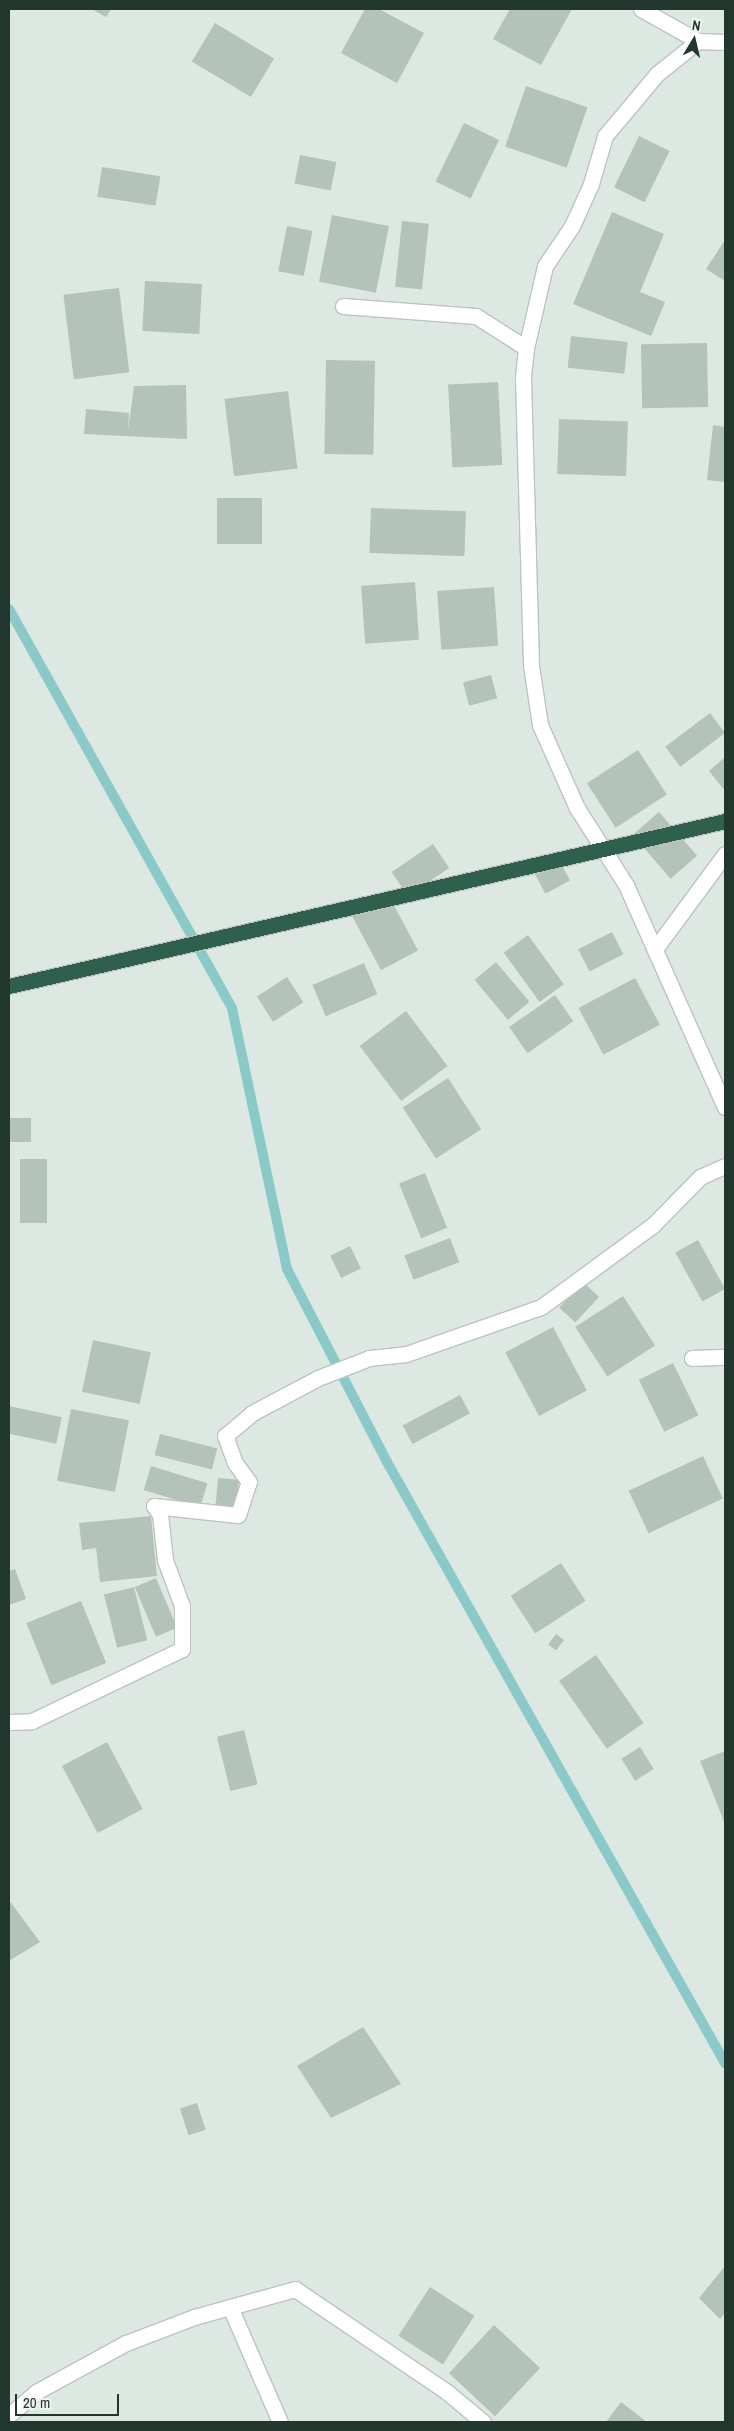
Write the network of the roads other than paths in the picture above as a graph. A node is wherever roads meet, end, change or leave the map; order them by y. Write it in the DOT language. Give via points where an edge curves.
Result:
graph roads {
  1 [pos="641,9"];
  2 [pos="698,41"];
  3 [pos="725,42"];
  4 [pos="343,306"];
  5 [pos="526,348"];
  6 [pos="725,821"];
  7 [pos="725,854"];
  8 [pos="656,949"];
  9 [pos="9,986"];
  10 [pos="725,1107"];
  11 [pos="725,1166"];
  12 [pos="725,1357"];
  13 [pos="692,1358"];
  14 [pos="9,1722"];
  15 [pos="230,2307"];
  16 [pos="9,2415"];
  17 [pos="280,2422"];
  18 [pos="483,2422"];
  1 -- 2 [label="street"];
  2 -- 3 [label="street"];
  2 -- 5 [label="street" via="657,74 605,136 591,184 572,226 545,266"];
  4 -- 5 [label="street" via="476,316"];
  5 -- 8 [label="street" via="523,378 531,665 540,725 578,808 626,885"];
  6 -- 9 [label="highway"];
  7 -- 8 [label="street"];
  8 -- 10 [label="street"];
  11 -- 14 [label="street" via="700,1177 653,1225 541,1308 406,1354 369,1358 318,1378 252,1413 226,1436 235,1463 249,1482 238,1515 154,1506 160,1514 165,1560 182,1606 182,1649 32,1721"];
  12 -- 13 [label="street"];
  15 -- 16 [label="street" via="126,2343 36,2392"];
  15 -- 17 [label="street"];
  15 -- 18 [label="street" via="295,2289 447,2392"];
}
